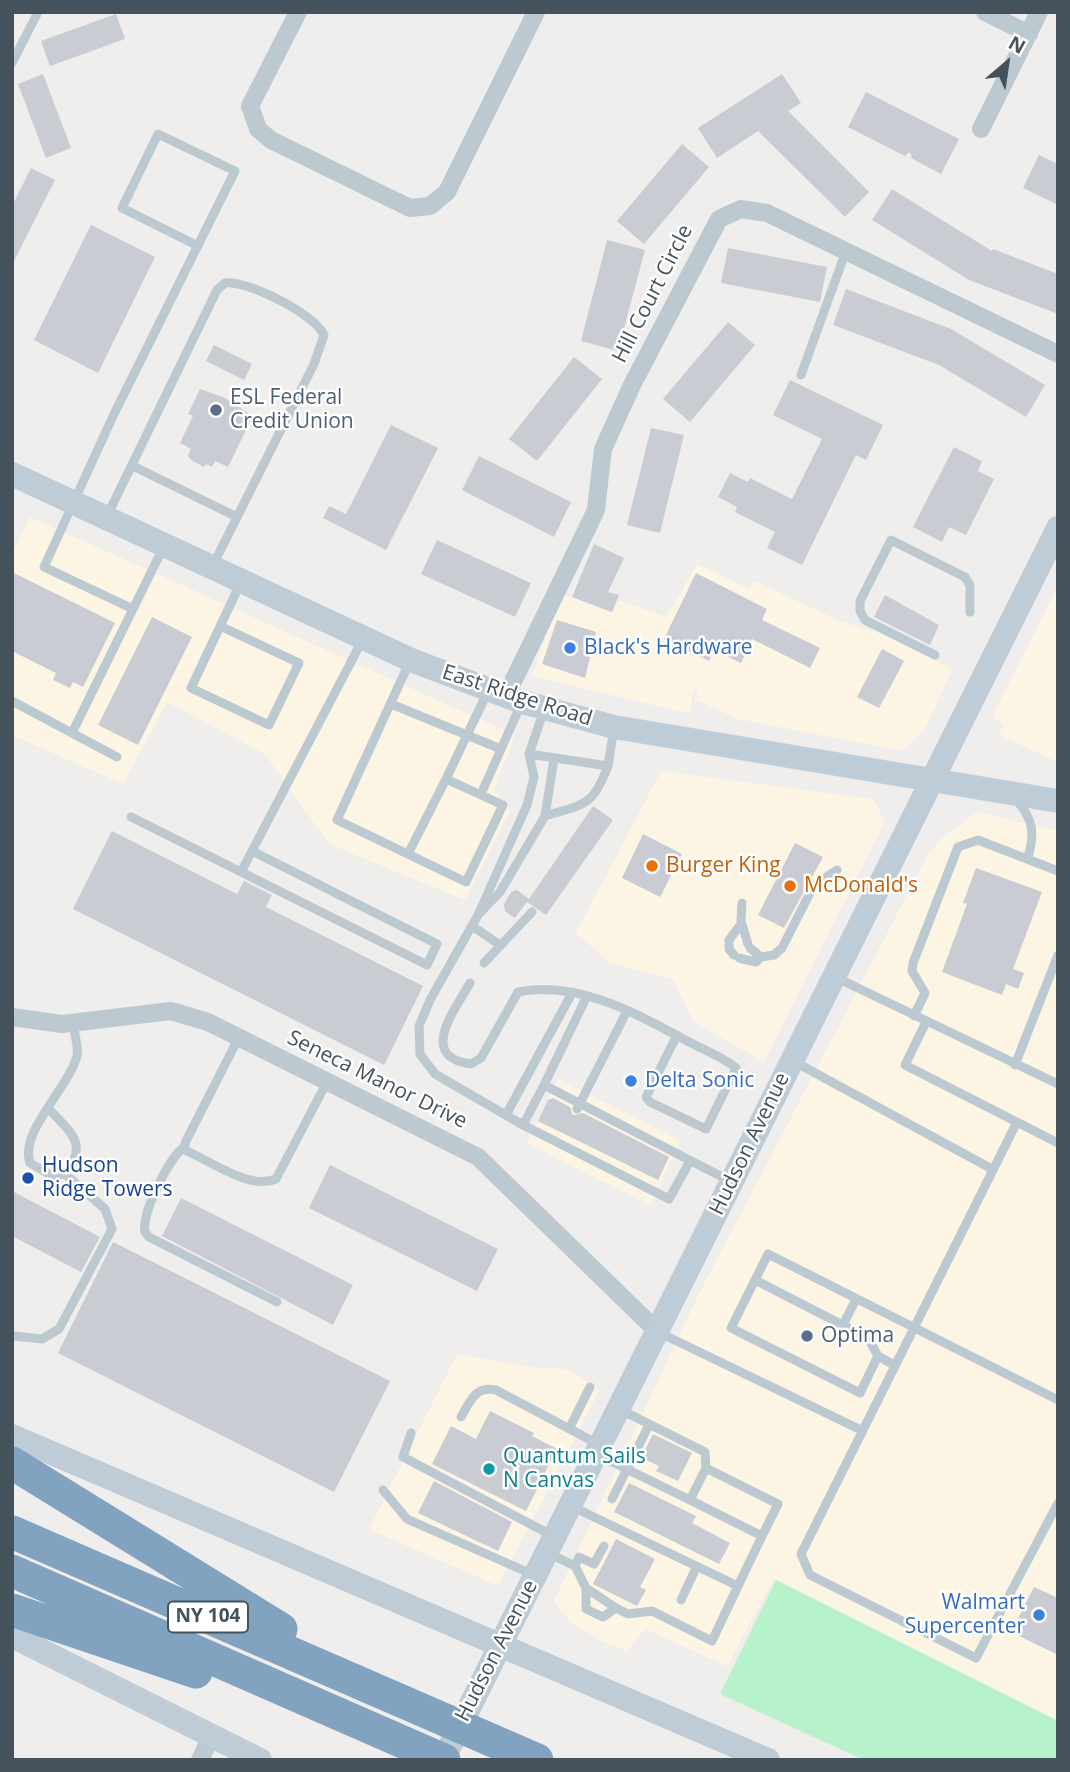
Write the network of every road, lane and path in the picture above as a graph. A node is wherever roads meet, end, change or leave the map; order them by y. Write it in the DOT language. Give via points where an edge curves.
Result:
graph roads {
  1 [pos="38,12"];
  2 [pos="298,12"];
  3 [pos="536,12"];
  4 [pos="985,12"];
  5 [pos="1040,12"];
  6 [pos="1029,34"];
  7 [pos="12,63"];
  8 [pos="981,128"];
  9 [pos="198,246"];
  10 [pos="846,251"];
  11 [pos="1058,354"];
  12 [pos="801,375"];
  13 [pos="133,466"];
  14 [pos="12,474"];
  15 [pos="73,502"];
  16 [pos="237,517"];
  17 [pos="106,518"];
  18 [pos="1058,528"];
  19 [pos="165,545"];
  20 [pos="212,567"];
  21 [pos="242,581"];
  22 [pos="133,610"];
  23 [pos="970,612"];
  24 [pos="220,626"];
  25 [pos="363,637"];
  26 [pos="934,655"];
  27 [pos="411,660"];
  28 [pos="515,699"];
  29 [pos="12,701"];
  30 [pos="391,704"];
  31 [pos="614,726"];
  32 [pos="72,733"];
  33 [pos="467,736"];
  34 [pos="501,749"];
  35 [pos="529,754"];
  36 [pos="117,757"];
  37 [pos="554,759"];
  38 [pos="608,765"];
  39 [pos="446,779"];
  40 [pos="931,781"];
  41 [pos="1002,792"];
  42 [pos="481,794"];
  43 [pos="1058,801"];
  44 [pos="545,816"];
  45 [pos="131,817"];
  46 [pos="252,851"];
  47 [pos="408,854"];
  48 [pos="1027,859"];
  49 [pos="837,870"];
  50 [pos="1058,871"];
  51 [pos="240,872"];
  52 [pos="742,903"];
  53 [pos="532,912"];
  54 [pos="478,915"];
  55 [pos="741,924"];
  56 [pos="472,926"];
  57 [pos="500,945"];
  58 [pos="1058,955"];
  59 [pos="761,957"];
  60 [pos="484,963"];
  61 [pos="833,976"];
  62 [pos="470,984"];
  63 [pos="572,993"];
  64 [pos="587,996"];
  65 [pos="627,1011"];
  66 [pos="914,1016"];
  67 [pos="12,1017"];
  68 [pos="926,1023"];
  69 [pos="73,1024"];
  70 [pos="677,1035"];
  71 [pos="239,1037"];
  72 [pos="791,1060"];
  73 [pos="1015,1065"];
  74 [pos="328,1080"];
  75 [pos="1058,1084"];
  76 [pos="544,1085"];
  77 [pos="579,1107"];
  78 [pos="49,1109"];
  79 [pos="506,1115"];
  80 [pos="1017,1122"];
  81 [pos="523,1125"];
  82 [pos="1058,1143"];
  83 [pos="184,1147"];
  84 [pos="599,1151"];
  85 [pos="594,1161"];
  86 [pos="690,1161"];
  87 [pos="621,1162"];
  88 [pos="992,1169"];
  89 [pos="616,1172"];
  90 [pos="641,1172"];
  91 [pos="65,1174"];
  92 [pos="636,1182"];
  93 [pos="732,1182"];
  94 [pos="755,1280"];
  95 [pos="856,1299"];
  96 [pos="278,1302"];
  97 [pos="843,1325"];
  98 [pos="913,1327"];
  99 [pos="658,1332"];
  100 [pos="13,1336"];
  101 [pos="877,1356"];
  102 [pos="894,1365"];
  103 [pos="590,1387"];
  104 [pos="1058,1400"];
  105 [pos="619,1410"];
  106 [pos="461,1417"];
  107 [pos="649,1424"];
  108 [pos="569,1429"];
  109 [pos="861,1430"];
  110 [pos="411,1433"];
  111 [pos="12,1436"];
  112 [pos="599,1450"];
  113 [pos="12,1464"];
  114 [pos="706,1468"];
  115 [pos="627,1469"];
  116 [pos="383,1490"];
  117 [pos="612,1500"];
  118 [pos="690,1500"];
  119 [pos="1058,1503"];
  120 [pos="571,1506"];
  121 [pos="12,1532"];
  122 [pos="762,1536"];
  123 [pos="551,1544"];
  124 [pos="604,1546"];
  125 [pos="575,1566"];
  126 [pos="697,1566"];
  127 [pos="12,1571"];
  128 [pos="535,1576"];
  129 [pos="738,1586"];
  130 [pos="586,1588"];
  131 [pos="681,1600"];
  132 [pos="616,1608"];
  133 [pos="12,1610"];
  134 [pos="12,1636"];
  135 [pos="499,1647"];
  136 [pos="403,1702"];
  137 [pos="387,1734"];
  138 [pos="212,1735"];
  139 [pos="528,1756"];
  140 [pos="200,1760"];
  141 [pos="260,1760"];
  142 [pos="444,1760"];
  143 [pos="768,1760"];
  1 -- 7 [label="lane"];
  2 -- 3 [label="street" via="250,106 258,129 271,140 410,208 430,206 447,192"];
  4 -- 6 [label="street"];
  5 -- 6 [label="street"];
  6 -- 8 [label="street"];
  9 -- 9 [label="lane" via="234,171 158,134 122,208"];
  9 -- 15 [label="lane"];
  10 -- 11 [label="street, Hill Court Circle"];
  10 -- 12 [label="lane"];
  10 -- 28 [label="street, Hill Court Circle" via="760,210 739,209 719,219 603,449 596,510"];
  13 -- 16 [label="lane"];
  13 -- 16 [label="lane" via="217,290 225,283 246,285 315,321 324,335"];
  13 -- 17 [label="lane"];
  14 -- 15 [label="main road, East Ridge Road"];
  15 -- 17 [label="main road, East Ridge Road"];
  15 -- 22 [label="lane" via="44,567"];
  16 -- 20 [label="lane"];
  17 -- 19 [label="main road, East Ridge Road"];
  18 -- 40 [label="main road, Hudson Avenue"];
  19 -- 20 [label="main road, East Ridge Road"];
  19 -- 22 [label="lane"];
  20 -- 21 [label="main road, East Ridge Road"];
  21 -- 24 [label="lane"];
  21 -- 25 [label="main road, East Ridge Road"];
  22 -- 32 [label="lane"];
  23 -- 26 [label="lane" via="970,584 965,577 891,540 860,601 860,611 865,620"];
  24 -- 24 [label="lane" via="191,688 269,725 299,663"];
  25 -- 27 [label="main road, East Ridge Road"];
  25 -- 46 [label="lane"];
  27 -- 28 [label="main road, East Ridge Road"];
  27 -- 30 [label="lane"];
  28 -- 31 [label="main road, East Ridge Road"];
  28 -- 33 [label="lane"];
  28 -- 34 [label="lane"];
  28 -- 35 [label="lane"];
  29 -- 32 [label="lane"];
  30 -- 33 [label="lane"];
  30 -- 47 [label="lane" via="337,820"];
  31 -- 38 [label="lane"];
  31 -- 40 [label="main road, East Ridge Road"];
  32 -- 36 [label="lane"];
  33 -- 34 [label="lane"];
  33 -- 39 [label="lane"];
  34 -- 42 [label="lane"];
  35 -- 37 [label="lane"];
  35 -- 54 [label="lane" via="534,777 527,805"];
  37 -- 38 [label="lane"];
  37 -- 44 [label="lane"];
  38 -- 44 [label="lane" via="595,796"];
  39 -- 42 [label="lane"];
  39 -- 47 [label="lane"];
  40 -- 41 [label="main road, East Ridge Road"];
  40 -- 61 [label="main road, Hudson Avenue"];
  41 -- 43 [label="main road, East Ridge Road"];
  41 -- 48 [label="lane" via="1016,799 1031,824 1034,837"];
  42 -- 47 [label="lane" via="503,805 466,882"];
  44 -- 54 [label="lane" via="500,892"];
  45 -- 51 [label="lane"];
  46 -- 51 [label="lane"];
  46 -- 51 [label="lane" via="437,944 426,965"];
  48 -- 50 [label="lane"];
  48 -- 66 [label="lane" via="978,840 958,847 913,963 912,971 925,993"];
  49 -- 59 [label="lane" via="814,885 782,948"];
  52 -- 55 [label="lane"];
  53 -- 57 [label="lane"];
  54 -- 56 [label="lane"];
  55 -- 59 [label="lane" via="749,946"];
  55 -- 59 [label="lane" via="729,940 729,949 756,962"];
  56 -- 57 [label="lane"];
  56 -- 79 [label="lane" via="430,1000 417,1041 425,1065 435,1074"];
  57 -- 60 [label="lane"];
  58 -- 73 [label="lane"];
  61 -- 66 [label="lane"];
  61 -- 72 [label="main road, Hudson Avenue"];
  62 -- 63 [label="lane" via="443,1034 442,1045 450,1056 471,1064 481,1058 518,992 540,987"];
  63 -- 64 [label="lane"];
  63 -- 79 [label="lane"];
  64 -- 65 [label="lane"];
  64 -- 76 [label="lane"];
  65 -- 70 [label="lane"];
  65 -- 77 [label="lane"];
  66 -- 68 [label="lane"];
  67 -- 69 [label="street, Seneca Manor Drive"];
  68 -- 73 [label="lane"];
  68 -- 80 [label="lane" via="905,1065"];
  69 -- 71 [label="street, Seneca Manor Drive" via="171,1011 208,1021"];
  69 -- 78 [label="lane" via="78,1055"];
  70 -- 70 [label="lane" via="736,1068 706,1129 646,1097"];
  71 -- 74 [label="street, Seneca Manor Drive"];
  71 -- 83 [label="lane"];
  72 -- 88 [label="lane"];
  72 -- 93 [label="main road, Hudson Avenue"];
  73 -- 75 [label="lane"];
  74 -- 83 [label="lane" via="276,1179 254,1182"];
  74 -- 99 [label="street, Seneca Manor Drive" via="478,1157"];
  76 -- 77 [label="lane"];
  76 -- 81 [label="lane"];
  77 -- 86 [label="lane"];
  78 -- 91 [label="lane" via="74,1136 78,1149"];
  78 -- 91 [label="lane" via="26,1152 30,1163 52,1176"];
  79 -- 81 [label="lane"];
  80 -- 82 [label="lane"];
  80 -- 88 [label="lane"];
  81 -- 85 [label="lane" via="577,1146"];
  83 -- 96 [label="lane" via="172,1159 146,1214 145,1232"];
  84 -- 85 [label="lane"];
  85 -- 89 [label="lane"];
  86 -- 92 [label="lane" via="669,1199"];
  86 -- 93 [label="lane"];
  87 -- 89 [label="lane"];
  88 -- 98 [label="lane"];
  89 -- 92 [label="lane"];
  90 -- 92 [label="lane"];
  91 -- 100 [label="lane" via="105,1209 112,1230 60,1329 42,1339"];
  93 -- 99 [label="main road, Hudson Avenue"];
  94 -- 95 [label="lane" via="768,1254"];
  94 -- 97 [label="lane"];
  94 -- 101 [label="lane" via="731,1328 860,1393"];
  95 -- 97 [label="lane"];
  95 -- 98 [label="lane"];
  97 -- 101 [label="lane" via="868,1338"];
  98 -- 102 [label="lane"];
  98 -- 104 [label="lane"];
  99 -- 105 [label="main road, Hudson Avenue"];
  99 -- 109 [label="lane"];
  101 -- 102 [label="lane"];
  102 -- 109 [label="lane"];
  103 -- 108 [label="lane"];
  105 -- 107 [label="lane"];
  105 -- 112 [label="main road, Hudson Avenue"];
  106 -- 108 [label="lane" via="475,1392 484,1388"];
  107 -- 114 [label="lane" via="705,1452"];
  107 -- 115 [label="lane"];
  108 -- 112 [label="lane"];
  109 -- 119 [label="lane" via="801,1554 810,1575 976,1658"];
  110 -- 123 [label="lane" via="403,1457"];
  111 -- 135 [label="main road"];
  112 -- 115 [label="lane"];
  112 -- 120 [label="main road, Hudson Avenue"];
  113 -- 136 [label="highway"];
  114 -- 118 [label="lane"];
  114 -- 122 [label="lane" via="778,1504"];
  115 -- 117 [label="lane"];
  115 -- 118 [label="lane"];
  116 -- 128 [label="lane" via="407,1519"];
  118 -- 122 [label="lane"];
  120 -- 123 [label="main road, Hudson Avenue"];
  120 -- 126 [label="lane"];
  121 -- 136 [label="highway, NY 104"];
  122 -- 129 [label="lane"];
  123 -- 125 [label="lane"];
  123 -- 128 [label="main road, Hudson Avenue"];
  124 -- 125 [label="lane" via="594,1564 579,1557"];
  125 -- 130 [label="lane"];
  126 -- 129 [label="lane"];
  126 -- 131 [label="lane"];
  127 -- 137 [label="highway, NY 104"];
  128 -- 135 [label="main road, Hudson Avenue"];
  129 -- 132 [label="lane" via="712,1641 652,1611 628,1614"];
  130 -- 132 [label="lane"];
  130 -- 132 [label="lane" via="584,1601 591,1614 603,1617"];
  133 -- 137 [label="highway"];
  134 -- 138 [label="main road"];
  135 -- 142 [label="main road, Hudson Avenue"];
  135 -- 143 [label="main road"];
  136 -- 139 [label="highway, NY 104"];
  137 -- 142 [label="highway, NY 104"];
  138 -- 140 [label="street"];
  138 -- 141 [label="main road"];
}
